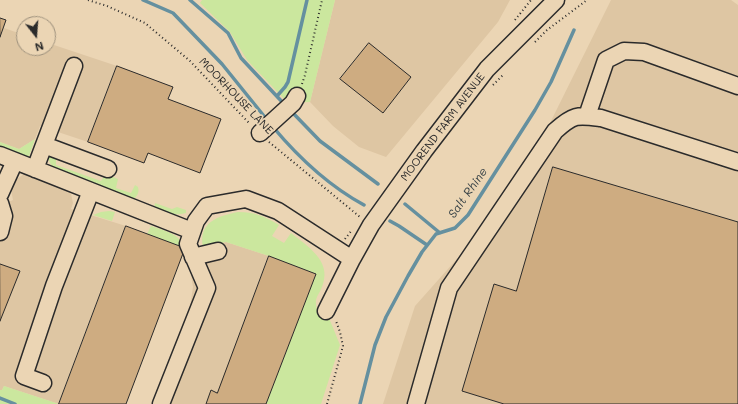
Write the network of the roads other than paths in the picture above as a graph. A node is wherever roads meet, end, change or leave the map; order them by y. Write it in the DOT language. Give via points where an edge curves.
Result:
graph roads {
  1 [pos="553,2"];
  2 [pos="74,66"];
  3 [pos="738,86"];
  4 [pos="587,116"];
  5 [pos="44,145"];
  6 [pos="0,155"];
  7 [pos="16,161"];
  8 [pos="738,162"];
  9 [pos="35,168"];
  10 [pos="108,169"];
  11 [pos="91,191"];
  12 [pos="0,194"];
  13 [pos="0,203"];
  14 [pos="0,232"];
  15 [pos="191,244"];
  16 [pos="218,251"];
  17 [pos="352,259"];
  18 [pos="326,311"];
  19 [pos="43,383"];
  20 [pos="160,404"];
  21 [pos="416,404"];
  1 -- 17 [label="street, MOOREND FARM AVENUE" via="487,69 391,196"];
  2 -- 5 [label="street"];
  3 -- 4 [label="street" via="644,52 624,51 606,60"];
  4 -- 8 [label="street" via="601,118"];
  4 -- 21 [label="street" via="580,115 568,120 555,130 449,288"];
  5 -- 9 [label="street"];
  5 -- 10 [label="street"];
  6 -- 7 [label="street"];
  7 -- 9 [label="street"];
  7 -- 12 [label="street"];
  9 -- 11 [label="street"];
  11 -- 15 [label="street"];
  11 -- 19 [label="street" via="54,286 24,376"];
  13 -- 14 [label="street" via="4,216"];
  15 -- 16 [label="street"];
  15 -- 17 [label="street" via="196,221 207,206 246,199 278,211"];
  15 -- 20 [label="street" via="207,288"];
  17 -- 18 [label="street, MOOREND FARM AVENUE"];
}
